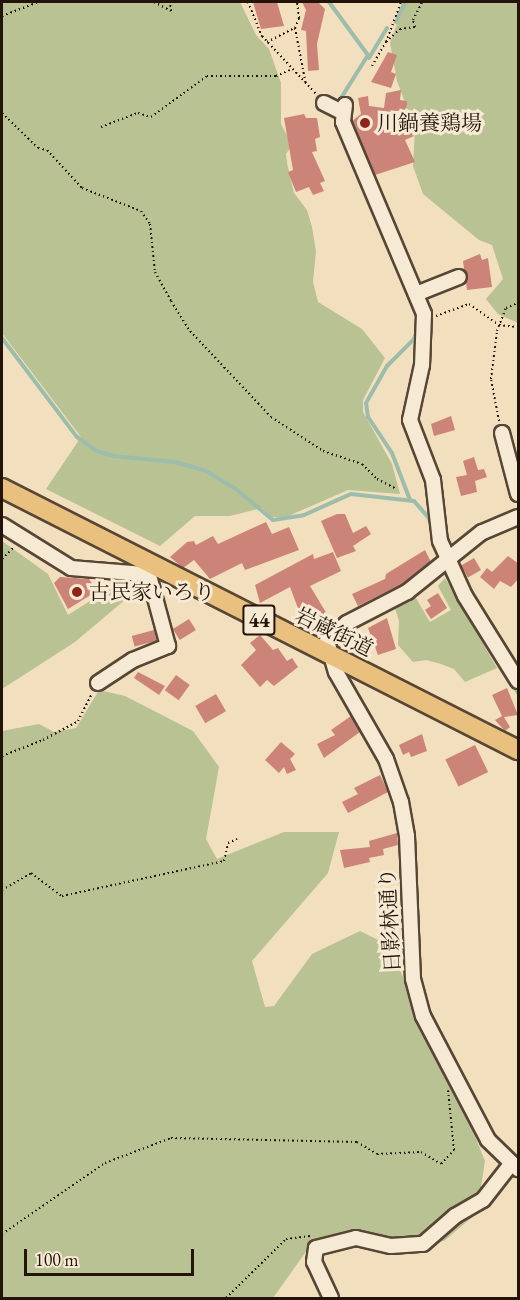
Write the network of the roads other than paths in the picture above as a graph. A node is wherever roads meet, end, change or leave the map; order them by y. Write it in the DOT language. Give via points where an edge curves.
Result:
graph roads {
  1 [pos="336,108"];
  2 [pos="459,277"];
  3 [pos="416,294"];
  4 [pos="502,433"];
  5 [pos="2,488"];
  6 [pos="519,494"];
  7 [pos="519,517"];
  8 [pos="2,525"];
  9 [pos="445,562"];
  10 [pos="152,569"];
  11 [pos="331,656"];
  12 [pos="519,681"];
  13 [pos="98,683"];
  14 [pos="519,750"];
  15 [pos="515,1166"];
  16 [pos="331,1299"];
  1 -- 3 [label="street"];
  2 -- 3 [label="street"];
  3 -- 9 [label="street" via="425,319 422,365 410,420 415,442 431,473"];
  4 -- 6 [label="street"];
  5 -- 10 [label="main road, 岩蔵街道 / 44"];
  7 -- 9 [label="street" via="490,526"];
  8 -- 10 [label="street" via="71,568"];
  9 -- 11 [label="street" via="407,592 335,632 327,641"];
  9 -- 12 [label="street"];
  10 -- 11 [label="main road, 岩蔵街道 / 44"];
  10 -- 13 [label="street" via="168,646 133,660"];
  11 -- 14 [label="main road, 岩蔵街道 / 44"];
  11 -- 15 [label="street, 日影林通り" via="395,784 407,836 413,979 427,1027 488,1140"];
  15 -- 16 [label="street" via="483,1200 455,1216 423,1244 391,1246 356,1238 316,1248 313,1254"];
}
